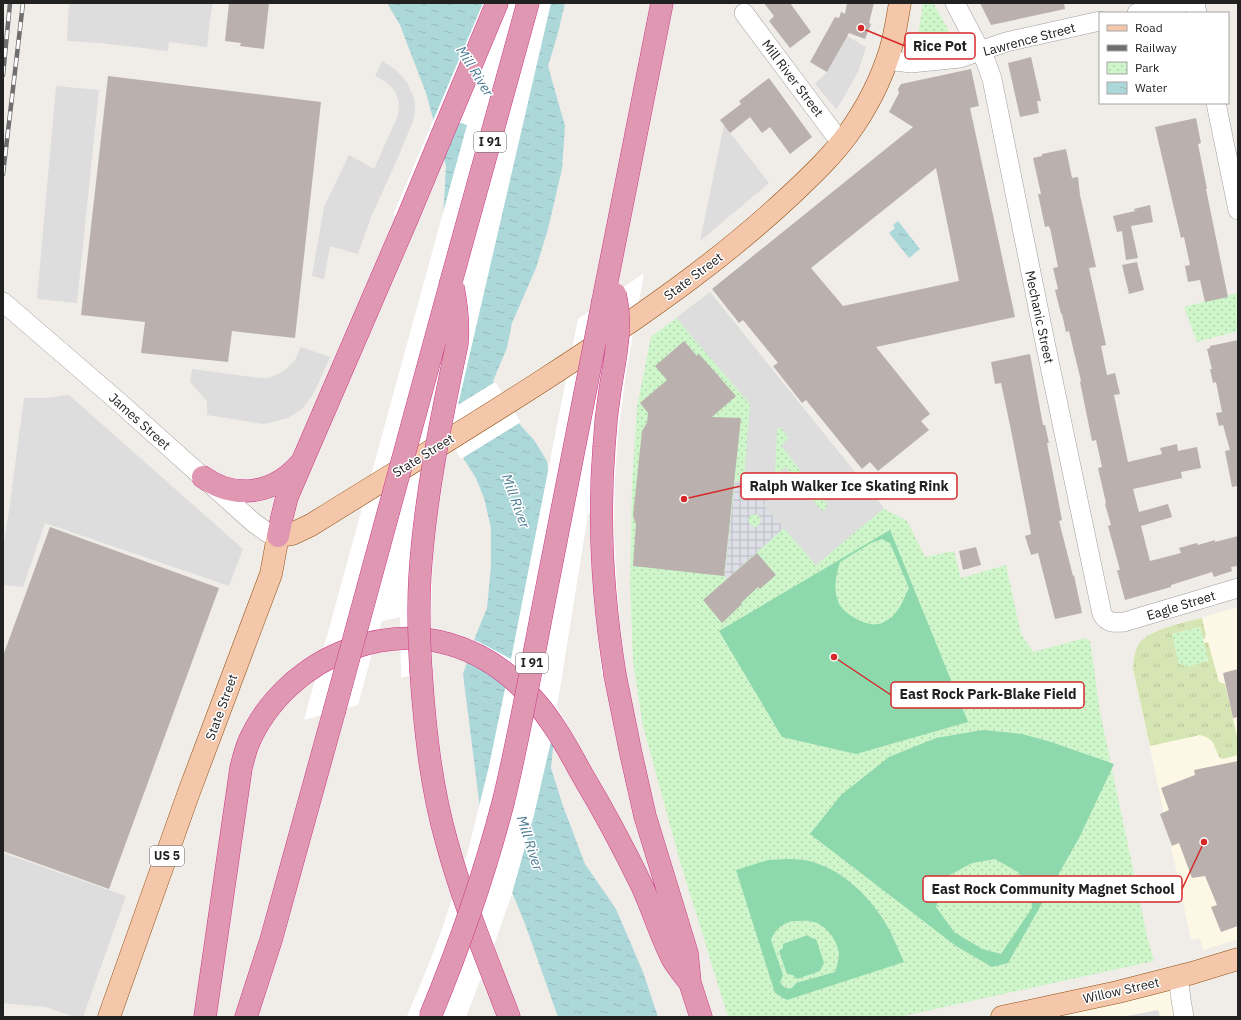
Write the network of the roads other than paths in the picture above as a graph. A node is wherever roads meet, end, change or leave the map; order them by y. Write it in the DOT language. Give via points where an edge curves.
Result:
graph roads {
  1 [pos="497,3"];
  2 [pos="528,3"];
  3 [pos="662,3"];
  4 [pos="900,3"];
  5 [pos="954,3"];
  6 [pos="1172,4"];
  7 [pos="1141,12"];
  8 [pos="744,13"];
  9 [pos="1099,21"];
  10 [pos="980,51"];
  11 [pos="887,60"];
  12 [pos="1216,104"];
  13 [pos="841,143"];
  14 [pos="1238,210"];
  15 [pos="451,282"];
  16 [pos="609,290"];
  17 [pos="3,302"];
  18 [pos="306,454"];
  19 [pos="203,477"];
  20 [pos="278,536"];
  21 [pos="1238,588"];
  22 [pos="1124,622"];
  23 [pos="1238,959"];
  24 [pos="1178,976"];
  25 [pos="690,983"];
  26 [pos="443,987"];
  27 [pos="109,1017"];
  28 [pos="205,1017"];
  29 [pos="246,1017"];
  30 [pos="430,1017"];
  31 [pos="443,1017"];
  32 [pos="509,1017"];
  33 [pos="701,1017"];
  34 [pos="1002,1017"];
  35 [pos="1184,1017"];
  1 -- 18 [label="highway" via="408,219"];
  2 -- 15 [label="highway, I 91"];
  3 -- 16 [label="highway, I 91"];
  4 -- 11 [label="main road, State Street"];
  5 -- 10 [label="street, Mechanic Street"];
  6 -- 7 [label="street"];
  8 -- 13 [label="street, Mill River Street"];
  9 -- 10 [label="street, Lawrence Street" via="1006,42"];
  10 -- 11 [label="street, Lawrence Street" via="960,58 920,63"];
  10 -- 22 [label="street, Mechanic Street" via="992,79 1102,614 1111,622"];
  11 -- 13 [label="main road, State Street" via="867,104"];
  12 -- 14 [label="street"];
  13 -- 20 [label="main road, State Street" via="816,171 772,212 708,265 614,333 311,525 292,534"];
  15 -- 29 [label="highway, I 91, bridge" via="273,933"];
  15 -- 32 [label="highway, bridge" via="458,330 434,460 422,550 419,601 421,672 430,764 446,842 463,897"];
  16 -- 25 [label="highway, bridge" via="618,310 619,328 602,463 609,640 645,816 688,953"];
  16 -- 26 [label="highway, I 91, bridge" via="512,763 481,880"];
  17 -- 19 [label="street, James Street"];
  18 -- 19 [label="highway" via="287,477 261,489 228,490"];
  18 -- 20 [label="highway" via="287,497"];
  19 -- 20 [label="street, James Street" via="258,526"];
  20 -- 27 [label="main road, State Street / US 5" via="271,574"];
  21 -- 22 [label="street, Eagle Street"];
  23 -- 24 [label="main road, Willow Street"];
  24 -- 34 [label="main road, Willow Street"];
  24 -- 35 [label="street"];
  25 -- 28 [label="highway" via="673,959 618,837 545,714 521,687 496,666 472,652 426,639 400,638 372,642 344,651 318,664 296,680 276,701 247,746 241,768"];
  25 -- 33 [label="highway"];
  26 -- 30 [label="highway, I 91, bridge"];
  26 -- 31 [label="highway"];
}
